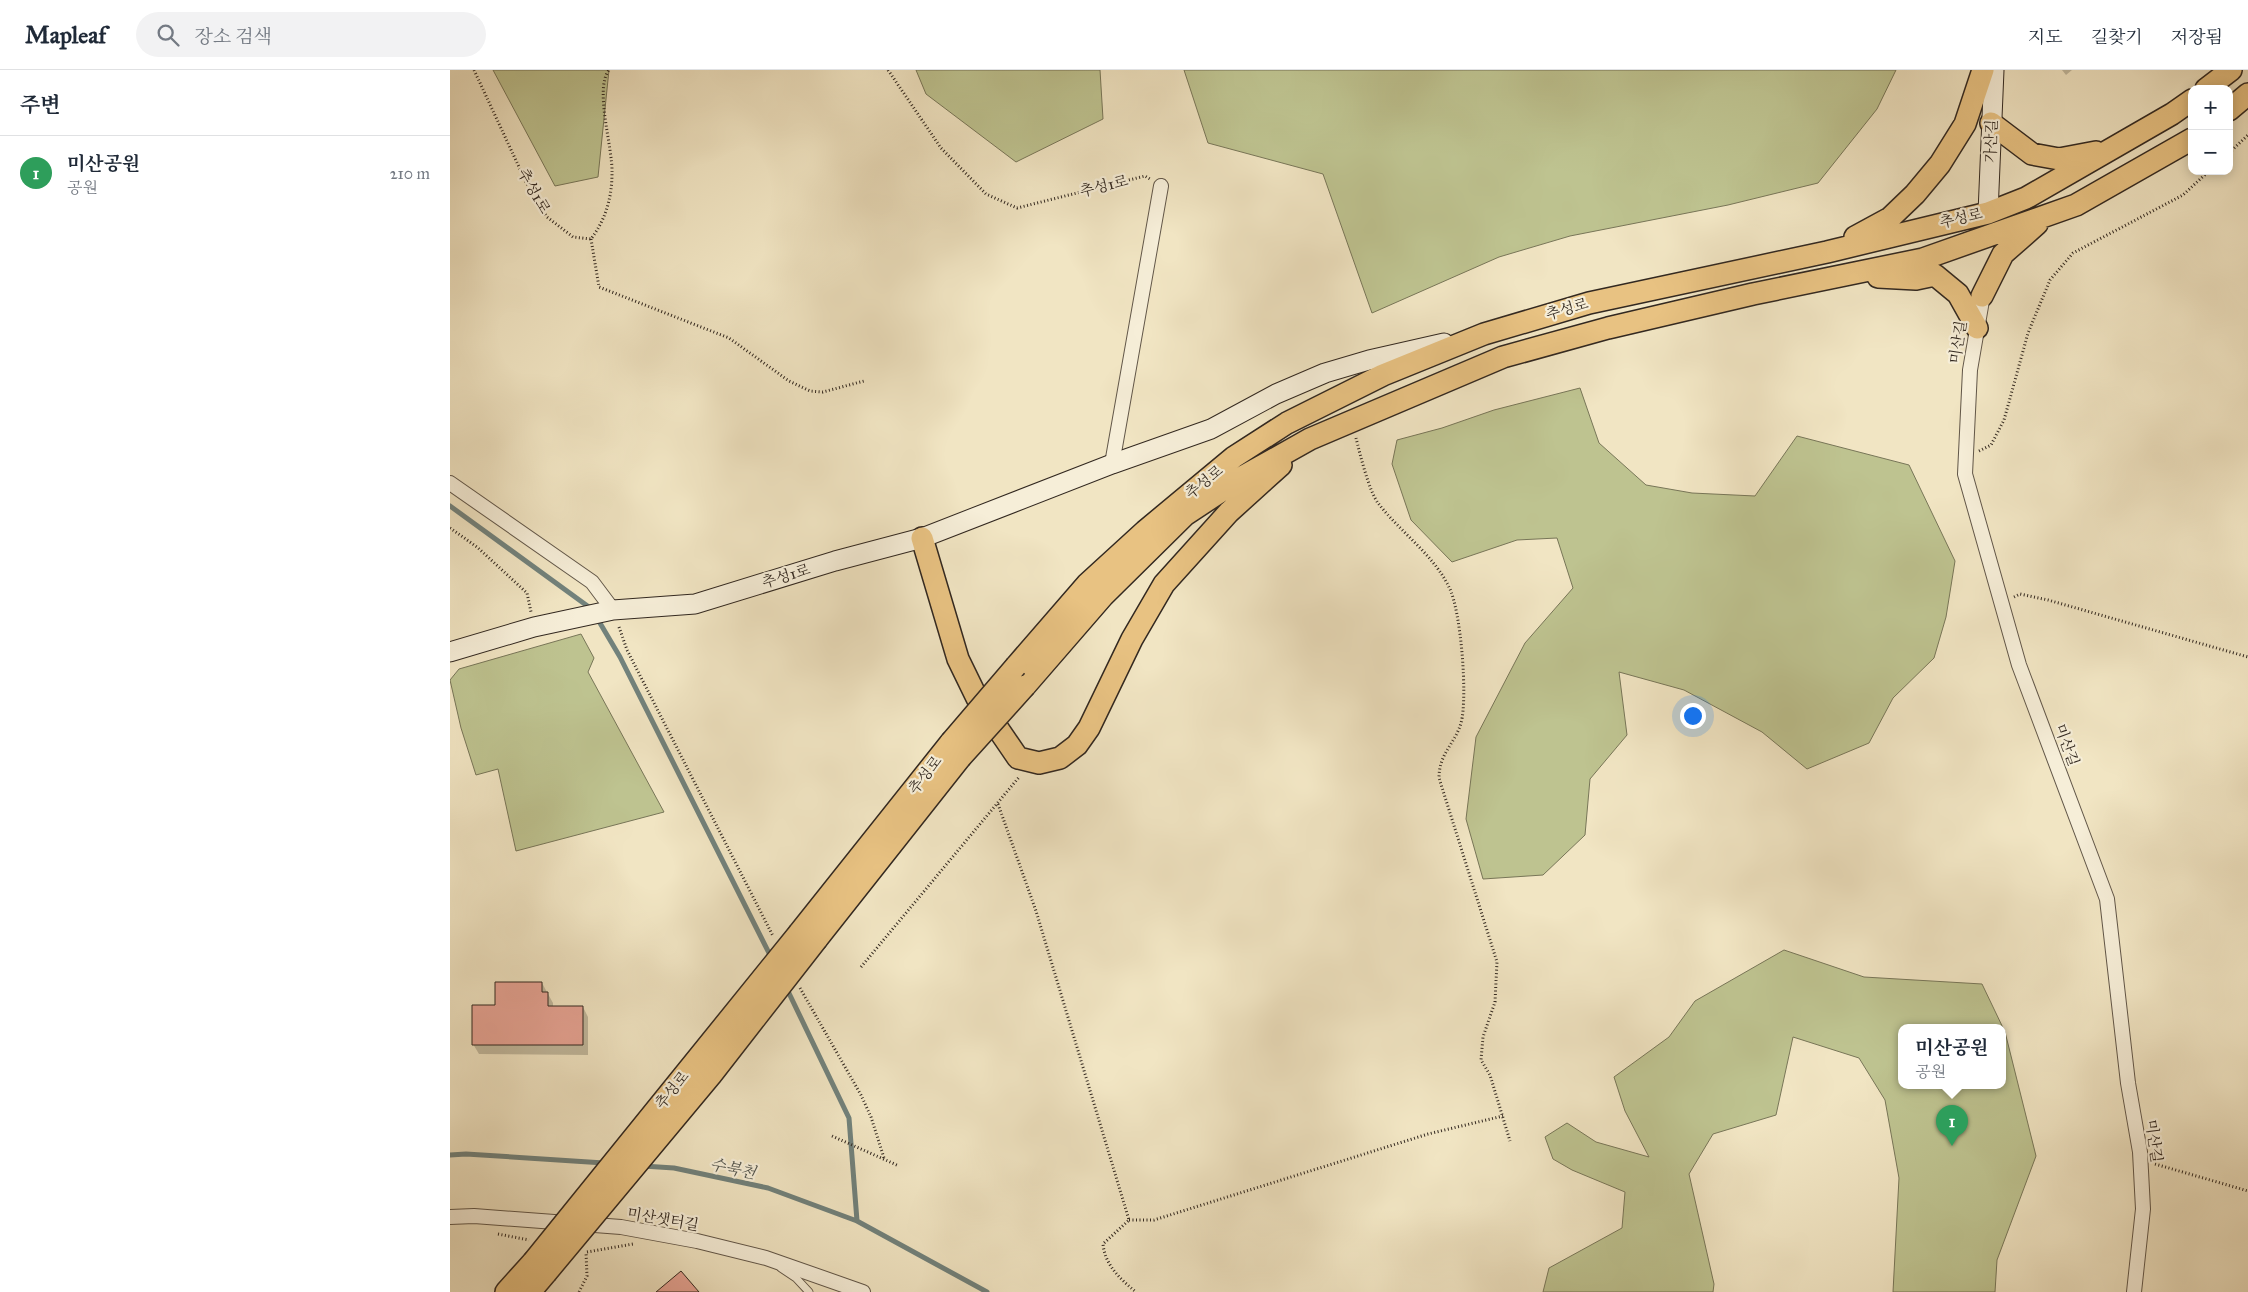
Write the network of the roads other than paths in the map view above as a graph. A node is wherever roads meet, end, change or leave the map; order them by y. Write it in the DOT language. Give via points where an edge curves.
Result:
graph roads {
  1 [pos="1983,70"];
  2 [pos="1994,70"];
  3 [pos="2231,70"];
  4 [pos="2211,85"];
  5 [pos="2248,94"];
  6 [pos="2188,103"];
  7 [pos="2233,107"];
  8 [pos="1992,123"];
  9 [pos="2188,142"];
  10 [pos="2110,150"];
  11 [pos="1161,186"];
  12 [pos="1988,213"];
  13 [pos="2045,217"];
  14 [pos="1993,235"];
  15 [pos="1827,252"];
  16 [pos="1847,275"];
  17 [pos="1982,296"];
  18 [pos="1977,328"];
  19 [pos="1484,334"];
  20 [pos="1310,439"];
  21 [pos="1112,464"];
  22 [pos="450,483"];
  23 [pos="922,538"];
  24 [pos="607,611"];
  25 [pos="450,652"];
  26 [pos="956,750"];
  27 [pos="450,1217"];
  28 [pos="766,1258"];
  29 [pos="539,1268"];
  30 [pos="506,1292"];
  31 [pos="530,1292"];
  32 [pos="810,1292"];
  33 [pos="863,1292"];
  34 [pos="2134,1292"];
  1 -- 15 [label="main road" via="1966,124 1940,164 1915,194 1890,218"];
  2 -- 8 [label="street, 가산길"];
  3 -- 4 [label="main road"];
  5 -- 7 [label="main road"];
  6 -- 10 [label="main road, 추성로"];
  8 -- 10 [label="main road" via="2032,154 2059,159"];
  8 -- 12 [label="street, 가산길"];
  9 -- 13 [label="main road, 추성로" via="2076,205"];
  10 -- 12 [label="main road, 추성로" via="2026,198"];
  11 -- 21 [label="street"];
  12 -- 14 [label="street, 미산길"];
  12 -- 15 [label="main road, 추성로"];
  13 -- 14 [label="main road, 추성로"];
  13 -- 17 [label="main road" via="2003,254"];
  14 -- 16 [label="main road, 추성로" via="1923,259"];
  14 -- 17 [label="street, 미산길" via="1992,264"];
  15 -- 19 [label="main road, 추성로" via="1589,303"];
  16 -- 18 [label="main road" via="1916,279 1936,275 1958,294"];
  16 -- 20 [label="main road, 추성로" via="1608,328 1503,357"];
  17 -- 18 [label="street, 미산길"];
  18 -- 34 [label="street, 미산길" via="1970,370 1966,474 2020,665 2107,899 2128,1083 2140,1152 2143,1209"];
  19 -- 21 [label="street, 추성1로" via="1325,373 1276,394 1211,429"];
  19 -- 26 [label="main road, 추성로, bridge" via="1374,380 1287,423 1234,457 1145,530 1087,584 1016,666"];
  20 -- 23 [label="main road" via="1229,512 1164,584 1132,639 1089,728 1077,745 1060,758 1039,763 1018,758 977,698 958,660"];
  20 -- 26 [label="main road, 추성로, bridge" via="1244,476 1185,515 1103,596 1025,686"];
  21 -- 23 [label="street, 추성1로"];
  22 -- 24 [label="street" via="592,582"];
  23 -- 24 [label="street, 추성1로" via="695,604"];
  24 -- 25 [label="street, 추성1로" via="534,627"];
  26 -- 29 [label="main road, 추성로, bridge"];
  27 -- 28 [label="street, 미산샛터길" via="474,1216 621,1228 697,1241"];
  28 -- 32 [label="lane" via="796,1278"];
  28 -- 33 [label="street, 미산샛터길"];
  29 -- 30 [label="main road, 추성로"];
  29 -- 31 [label="main road, 추성로"];
}
